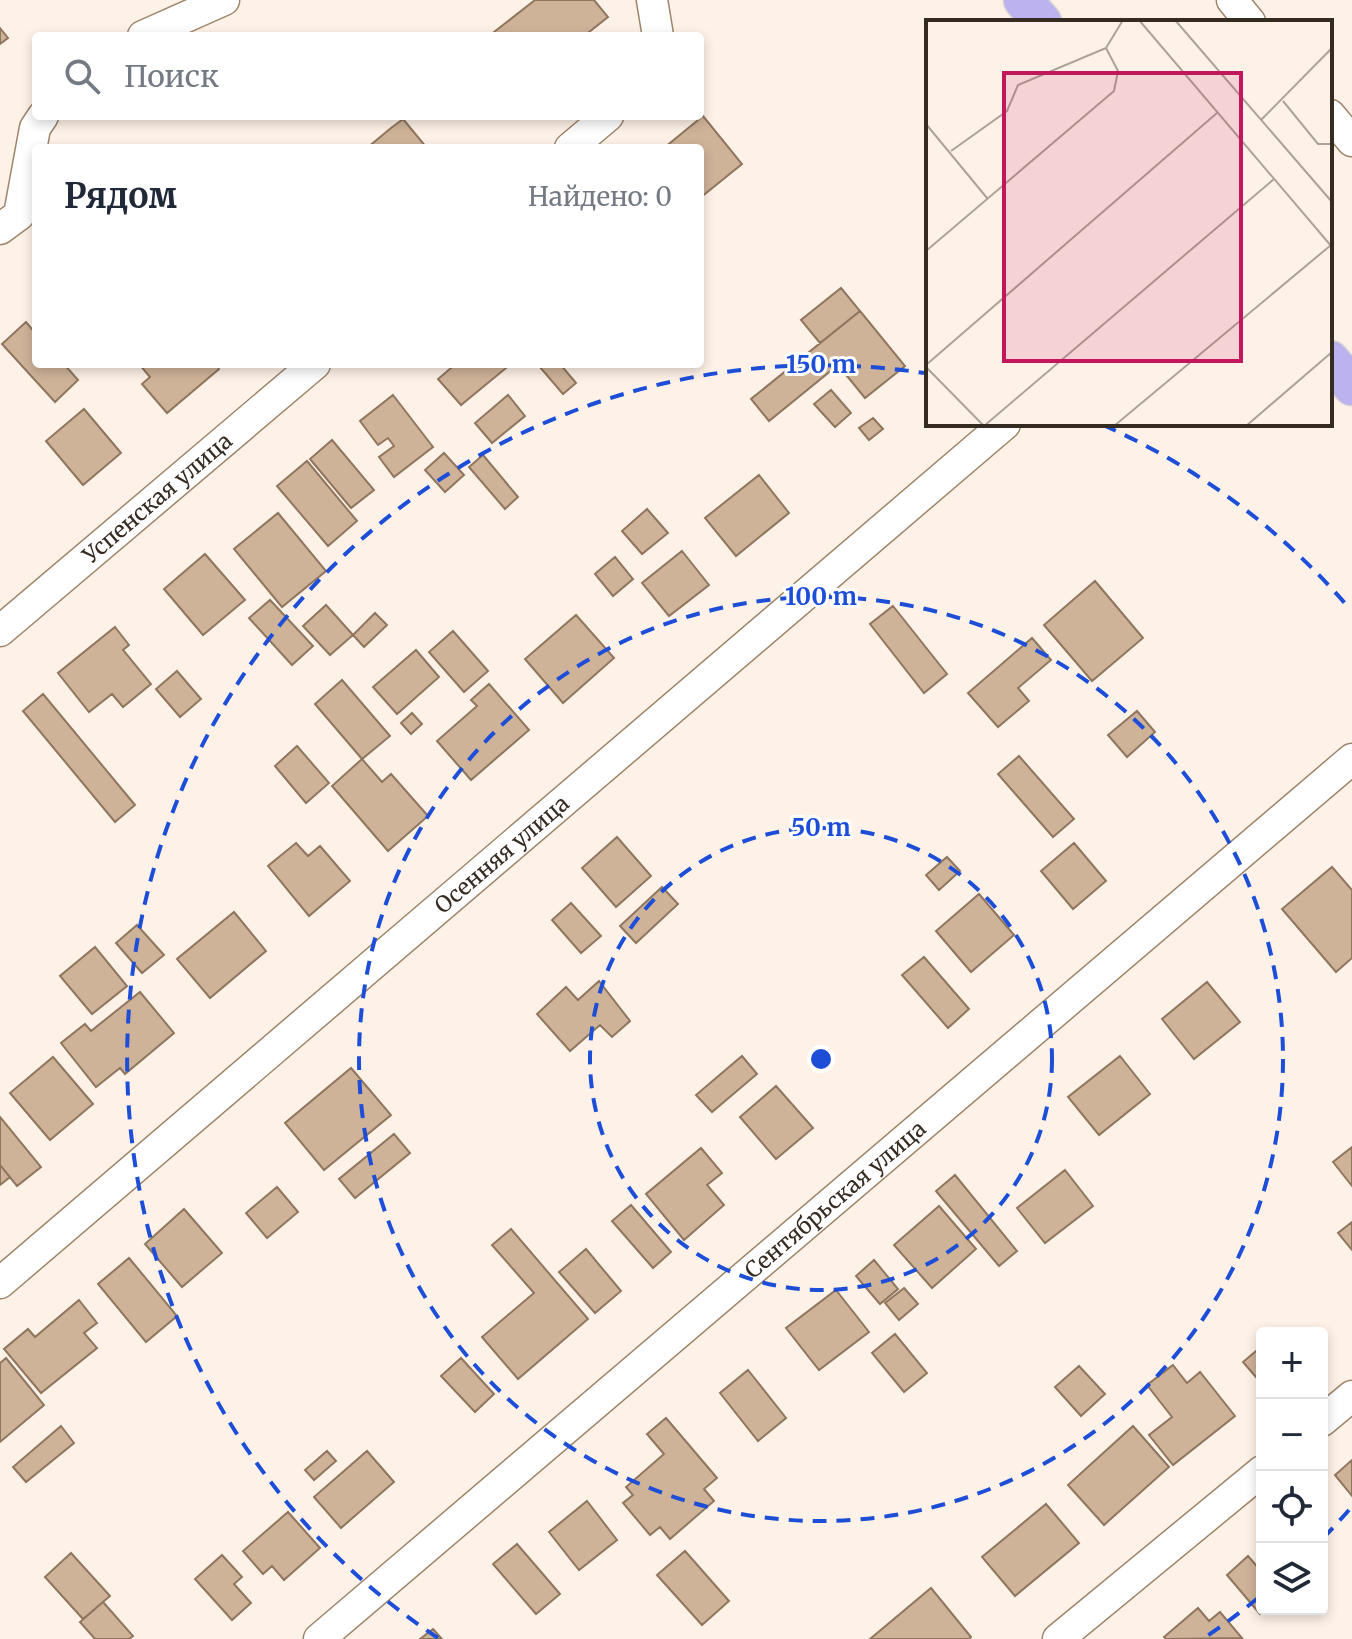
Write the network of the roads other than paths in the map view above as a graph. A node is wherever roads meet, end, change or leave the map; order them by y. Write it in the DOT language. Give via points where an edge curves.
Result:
graph roads {
  1 [pos="224,0"];
  2 [pos="652,0"];
  3 [pos="1023,0"];
  4 [pos="1232,0"];
  5 [pos="1040,20"];
  6 [pos="1248,20"];
  7 [pos="152,32"];
  8 [pos="657,32"];
  9 [pos="1332,117"];
  10 [pos="40,120"];
  11 [pos="603,120"];
  12 [pos="1352,141"];
  13 [pos="32,144"];
  14 [pos="32,144"];
  15 [pos="575,144"];
  16 [pos="0,229"];
  17 [pos="1332,362"];
  18 [pos="310,368"];
  19 [pos="1352,386"];
  20 [pos="1003,426"];
  21 [pos="0,631"];
  22 [pos="1352,759"];
  23 [pos="0,1283"];
  24 [pos="1352,1396"];
  25 [pos="1328,1416"];
  26 [pos="1256,1476"];
  27 [pos="319,1639"];
  28 [pos="1058,1639"];
  1 -- 7 [label="street"];
  2 -- 8 [label="street"];
  3 -- 5 [label="main road"];
  4 -- 6 [label="street"];
  9 -- 12 [label="street"];
  10 -- 14 [label="street"];
  11 -- 15 [label="street"];
  13 -- 16 [label="street" via="19,215"];
  17 -- 19 [label="main road"];
  18 -- 21 [label="street, Успенская улица"];
  20 -- 23 [label="street, Осенняя улица"];
  22 -- 27 [label="street, Сентябрьская улица"];
  24 -- 25 [label="street"];
  26 -- 28 [label="street"];
}
